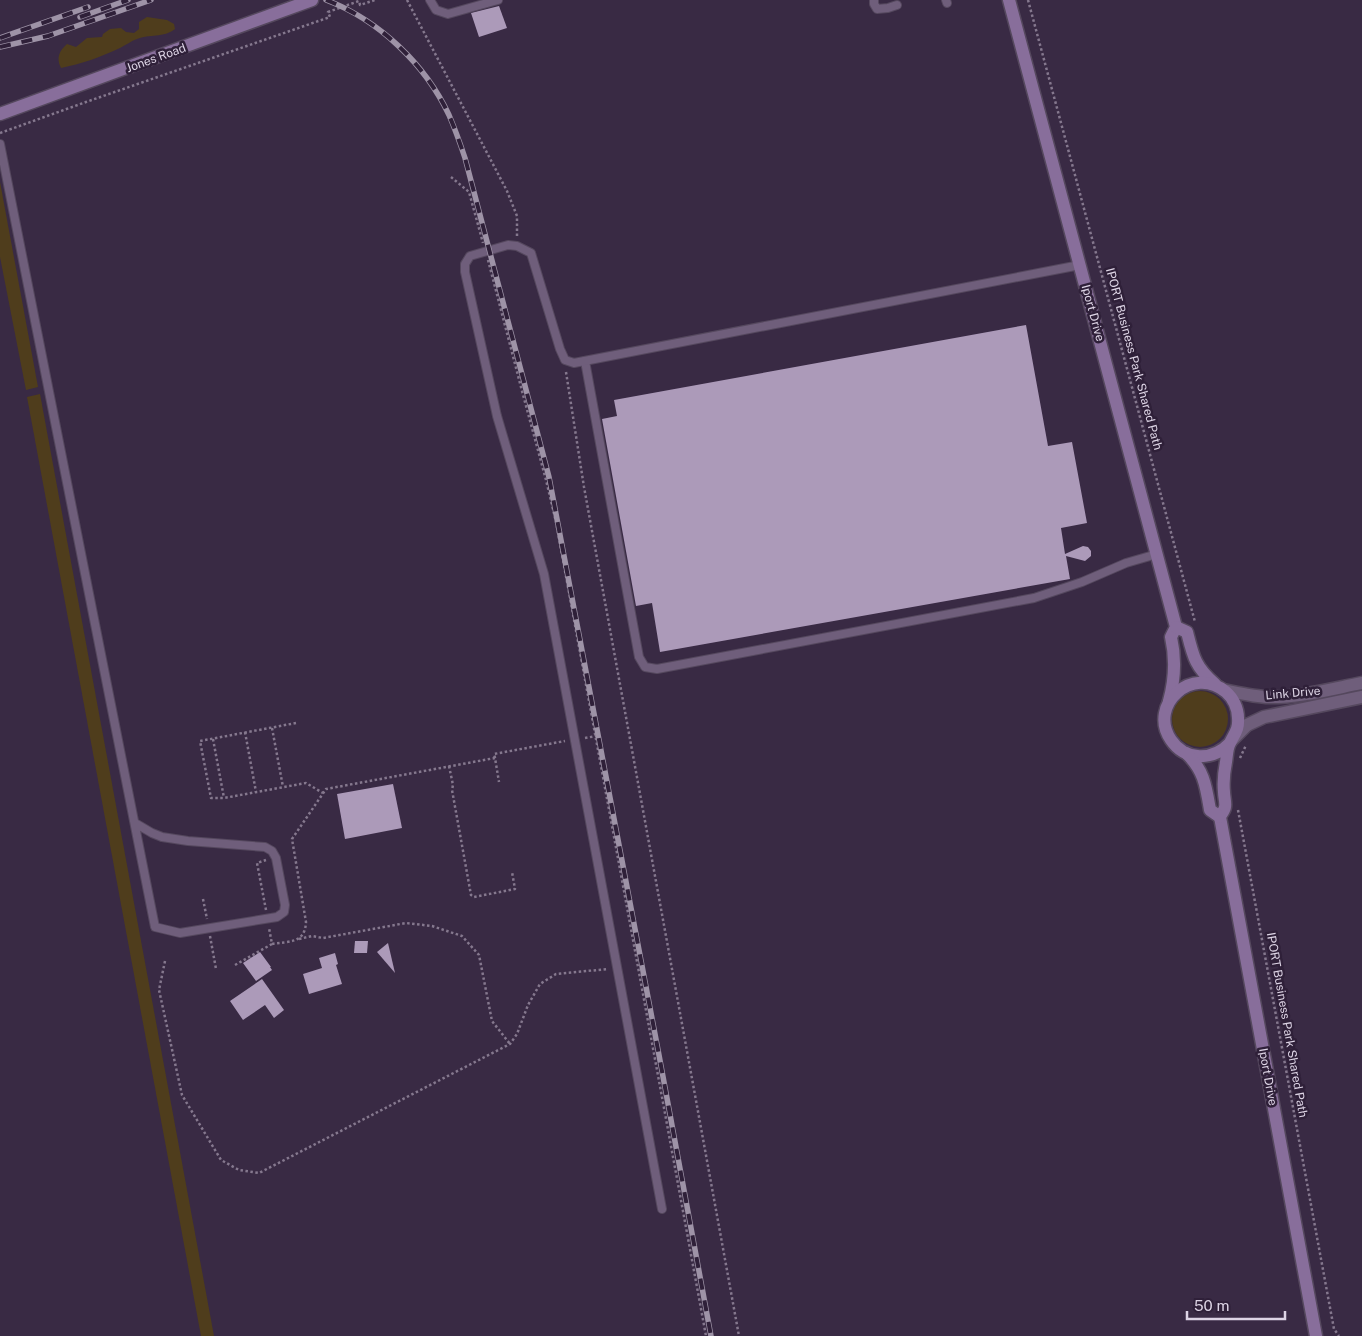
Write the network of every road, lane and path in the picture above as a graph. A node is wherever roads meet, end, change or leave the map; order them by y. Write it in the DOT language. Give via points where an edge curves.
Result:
graph roads {
  1 [pos="312,0"];
  2 [pos="374,0"];
  3 [pos="407,0"];
  4 [pos="430,0"];
  5 [pos="498,0"];
  6 [pos="874,0"];
  7 [pos="1009,0"];
  8 [pos="1028,0"];
  9 [pos="897,6"];
  10 [pos="0,114"];
  11 [pos="0,133"];
  12 [pos="0,144"];
  13 [pos="451,177"];
  14 [pos="517,246"];
  15 [pos="485,251"];
  16 [pos="1080,265"];
  17 [pos="565,360"];
  18 [pos="585,361"];
  19 [pos="1157,554"];
  20 [pos="1195,623"];
  21 [pos="1176,627"];
  22 [pos="1362,684"];
  23 [pos="1220,688"];
  24 [pos="1362,697"];
  25 [pos="1167,707"];
  26 [pos="296,723"];
  27 [pos="272,728"];
  28 [pos="245,732"];
  29 [pos="596,736"];
  30 [pos="213,739"];
  31 [pos="575,740"];
  32 [pos="1231,742"];
  33 [pos="1248,743"];
  34 [pos="1185,752"];
  35 [pos="495,758"];
  36 [pos="1238,763"];
  37 [pos="450,766"];
  38 [pos="499,782"];
  39 [pos="283,787"];
  40 [pos="256,792"];
  41 [pos="323,793"];
  42 [pos="224,798"];
  43 [pos="1238,810"];
  44 [pos="1220,817"];
  45 [pos="135,823"];
  46 [pos="276,858"];
  47 [pos="512,872"];
  48 [pos="267,919"];
  49 [pos="298,939"];
  50 [pos="272,944"];
  51 [pos="165,961"];
  52 [pos="235,966"];
  53 [pos="618,968"];
  54 [pos="510,1044"];
  55 [pos="662,1209"];
  56 [pos="706,1336"];
  57 [pos="739,1336"];
  58 [pos="1316,1336"];
  59 [pos="1339,1336"];
  1 -- 10 [label="street, Jones Road"];
  2 -- 11 [label="path" via="360,5 359,1 328,12 330,17"];
  3 -- 14 [label="path" via="507,191 517,216"];
  4 -- 5 [label="lane" via="436,10 448,14"];
  6 -- 9 [label="lane" via="878,9"];
  7 -- 16 [label="street, Iport Drive"];
  8 -- 20 [label="path, IPORT Business Park Shared Path"];
  12 -- 45 [label="lane"];
  13 -- 15 [label="path" via="469,192"];
  14 -- 15 [label="lane" via="508,244"];
  14 -- 17 [label="lane" via="531,253"];
  15 -- 29 [label="path" via="556,522"];
  15 -- 31 [label="lane" via="470,256 465,272 497,416 544,574"];
  16 -- 18 [label="lane"];
  16 -- 19 [label="street, Iport Drive"];
  17 -- 18 [label="lane" via="574,363"];
  17 -- 57 [label="path" via="584,487"];
  18 -- 19 [label="lane" via="639,657 645,667 657,669 1034,598"];
  19 -- 21 [label="street, Iport Drive"];
  21 -- 23 [label="street, Iport Drive" via="1187,632 1199,669"];
  21 -- 25 [label="street, Iport Drive" via="1171,637 1175,666"];
  22 -- 23 [label="street, Link Drive" via="1281,696 1252,696"];
  23 -- 25 [label="street" via="1202,682 1186,686 1176,693"];
  23 -- 32 [label="street" via="1234,702 1238,713 1237,729"];
  24 -- 32 [label="street, Link Drive" via="1264,717 1247,725"];
  25 -- 34 [label="street" via="1164,719 1168,735"];
  26 -- 27 [label="path"];
  27 -- 28 [label="path"];
  27 -- 39 [label="path"];
  28 -- 30 [label="path"];
  28 -- 40 [label="path"];
  29 -- 31 [label="path"];
  29 -- 56 [label="path"];
  30 -- 42 [label="path"];
  30 -- 42 [label="path" via="200,741 211,798"];
  31 -- 35 [label="path" via="494,754"];
  31 -- 53 [label="lane"];
  32 -- 34 [label="street" via="1209,756"];
  32 -- 44 [label="street, Iport Drive" via="1223,782 1225,808"];
  33 -- 36 [label="path"];
  34 -- 44 [label="street, Iport Drive" via="1202,775 1210,810"];
  35 -- 37 [label="path"];
  35 -- 38 [label="path"];
  37 -- 41 [label="path" via="326,789"];
  37 -- 47 [label="path" via="471,895 515,890"];
  39 -- 40 [label="path"];
  39 -- 41 [label="path" via="306,783"];
  40 -- 42 [label="path"];
  41 -- 49 [label="path" via="292,839 306,922 306,930"];
  43 -- 59 [label="path, IPORT Business Park Shared Path" via="1334,1329"];
  44 -- 58 [label="street, Iport Drive"];
  45 -- 46 [label="lane" via="162,837 265,847"];
  45 -- 48 [label="lane" via="155,927 180,933"];
  46 -- 48 [label="lane" via="284,912"];
  46 -- 48 [label="path" via="257,863"];
  48 -- 50 [label="path"];
  49 -- 50 [label="path"];
  49 -- 54 [label="path" via="323,938 406,923 432,926 462,936 479,955 492,1020"];
  50 -- 52 [label="path"];
  51 -- 54 [label="path" via="159,990 182,1095 221,1160 239,1170 259,1173"];
  53 -- 54 [label="path" via="556,974 540,984"];
  53 -- 55 [label="lane"];
}
